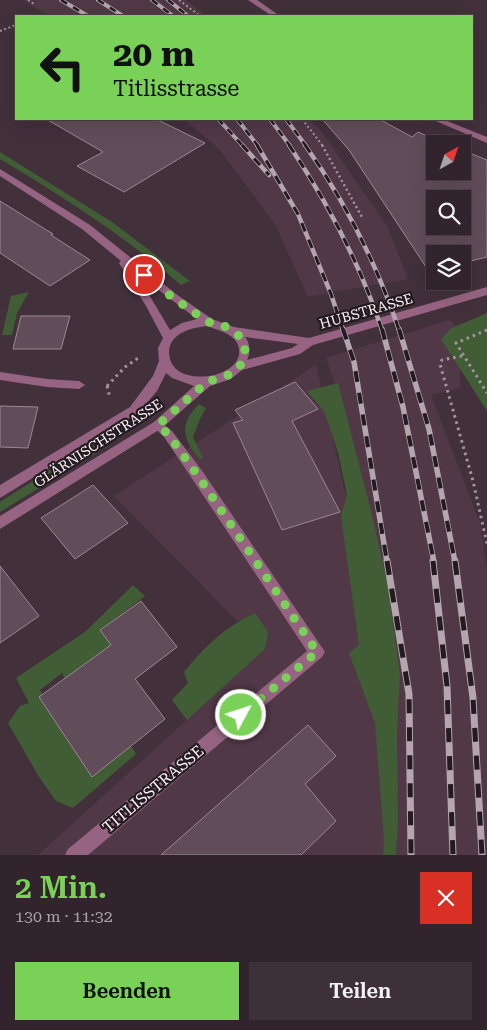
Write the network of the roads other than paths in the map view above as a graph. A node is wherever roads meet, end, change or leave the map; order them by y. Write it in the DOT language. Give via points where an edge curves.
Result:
graph roads {
  1 [pos="252,0"];
  2 [pos="274,15"];
  3 [pos="437,120"];
  4 [pos="487,140"];
  5 [pos="0,172"];
  6 [pos="117,252"];
  7 [pos="487,291"];
  8 [pos="208,322"];
  9 [pos="234,331"];
  10 [pos="168,337"];
  11 [pos="309,342"];
  12 [pos="163,359"];
  13 [pos="240,366"];
  14 [pos="0,376"];
  15 [pos="207,382"];
  16 [pos="79,385"];
  17 [pos="158,425"];
  18 [pos="0,492"];
  19 [pos="0,523"];
  20 [pos="74,855"];
  1 -- 2 [label="street"];
  3 -- 4 [label="street"];
  5 -- 6 [label="street" via="86,227"];
  6 -- 8 [label="street"];
  6 -- 10 [label="street"];
  7 -- 11 [label="street, HUBSTRASSE"];
  8 -- 9 [label="street"];
  8 -- 10 [label="street" via="185,326"];
  9 -- 11 [label="street, HUBSTRASSE"];
  9 -- 13 [label="street" via="245,348"];
  10 -- 12 [label="street" via="162,349"];
  11 -- 13 [label="street, HUBSTRASSE" via="296,351"];
  12 -- 15 [label="street" via="180,377"];
  12 -- 18 [label="street, GLÄRNISCHSTRASSE" via="160,377 150,394 134,410"];
  13 -- 15 [label="street" via="231,374"];
  14 -- 16 [label="street"];
  15 -- 17 [label="street, GLÄRNISCHSTRASSE"];
  17 -- 19 [label="street, GLÄRNISCHSTRASSE"];
  17 -- 20 [label="street, TITLISSTRASSE" via="198,476 317,652"];
}
